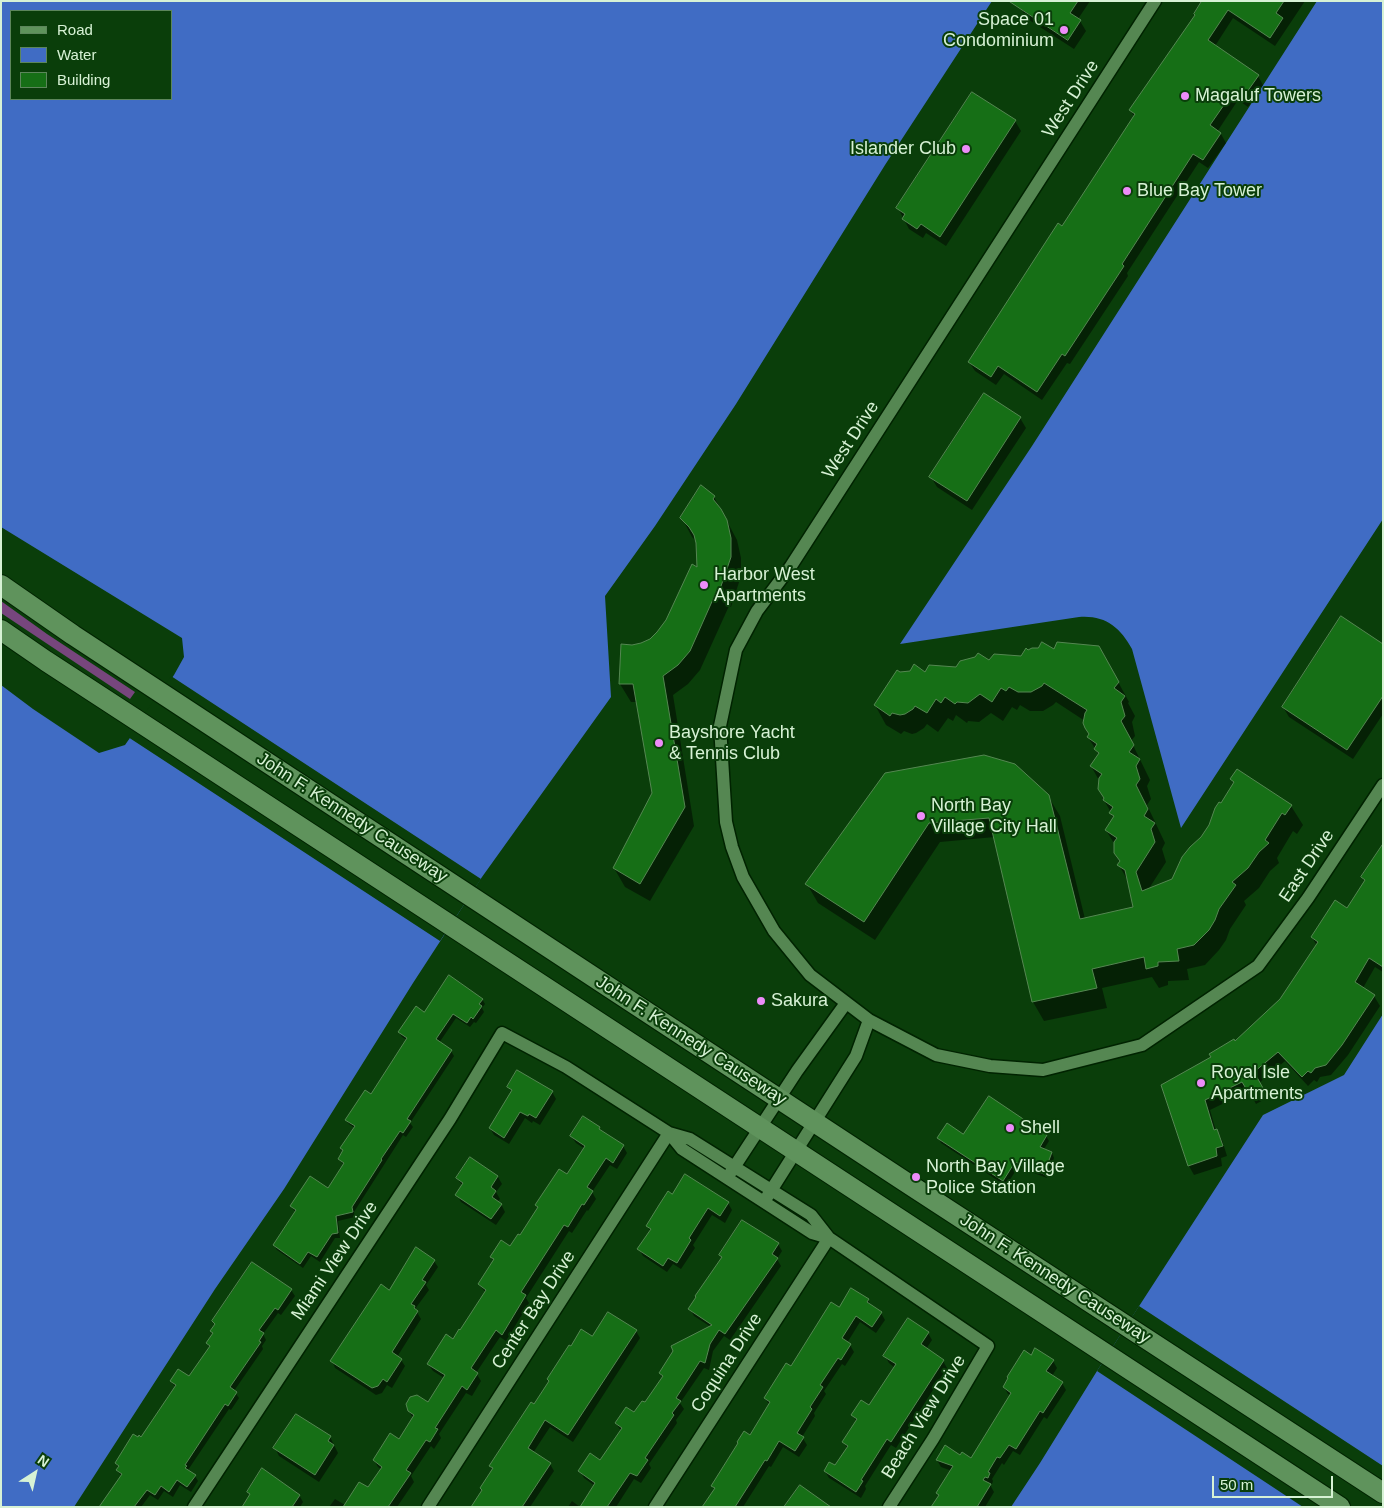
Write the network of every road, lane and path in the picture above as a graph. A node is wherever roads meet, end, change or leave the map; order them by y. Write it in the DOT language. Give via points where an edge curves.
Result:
graph roads {
  1 [pos="1155,1"];
  2 [pos="1,585"];
  3 [pos="1,630"];
  4 [pos="1383,785"];
  5 [pos="846,1003"];
  6 [pos="869,1020"];
  7 [pos="779,1099"];
  8 [pos="814,1122"];
  9 [pos="760,1128"];
  10 [pos="669,1133"];
  11 [pos="796,1151"];
  12 [pos="731,1172"];
  13 [pos="772,1190"];
  14 [pos="764,1202"];
  15 [pos="829,1238"];
  16 [pos="1383,1493"];
  17 [pos="194,1507"];
  18 [pos="428,1507"];
  19 [pos="655,1507"];
  20 [pos="889,1507"];
  21 [pos="1340,1507"];
  1 -- 5 [label="street, West Drive" via="791,566 757,611 736,650 720,726 726,822 732,847 743,877 774,931 810,975"];
  2 -- 7 [label="main road, John F. Kennedy Causeway"];
  3 -- 9 [label="main road, John F. Kennedy Causeway"];
  4 -- 6 [label="street, East Drive" via="1308,898 1258,966 1142,1046 1043,1070 990,1066 936,1055"];
  5 -- 6 [label="street, West Drive"];
  5 -- 7 [label="street"];
  6 -- 8 [label="street" via="856,1056"];
  7 -- 8 [label="main road, John F. Kennedy Causeway"];
  7 -- 9 [label="street"];
  8 -- 11 [label="street"];
  8 -- 16 [label="main road, John F. Kennedy Causeway"];
  9 -- 11 [label="main road, John F. Kennedy Causeway"];
  9 -- 12 [label="street"];
  10 -- 12 [label="street" via="682,1149"];
  10 -- 17 [label="street, Miami View Drive" via="566,1067 502,1033 450,1120"];
  10 -- 18 [label="street, Center Bay Drive"];
  11 -- 13 [label="street"];
  11 -- 21 [label="main road, John F. Kennedy Causeway"];
  12 -- 13 [label="street"];
  12 -- 14 [label="street"];
  13 -- 14 [label="street"];
  13 -- 15 [label="street" via="811,1214"];
  14 -- 15 [label="street" via="812,1232"];
  15 -- 19 [label="street, Coquina Drive"];
  15 -- 20 [label="street, Beach View Drive" via="988,1346"];
}
